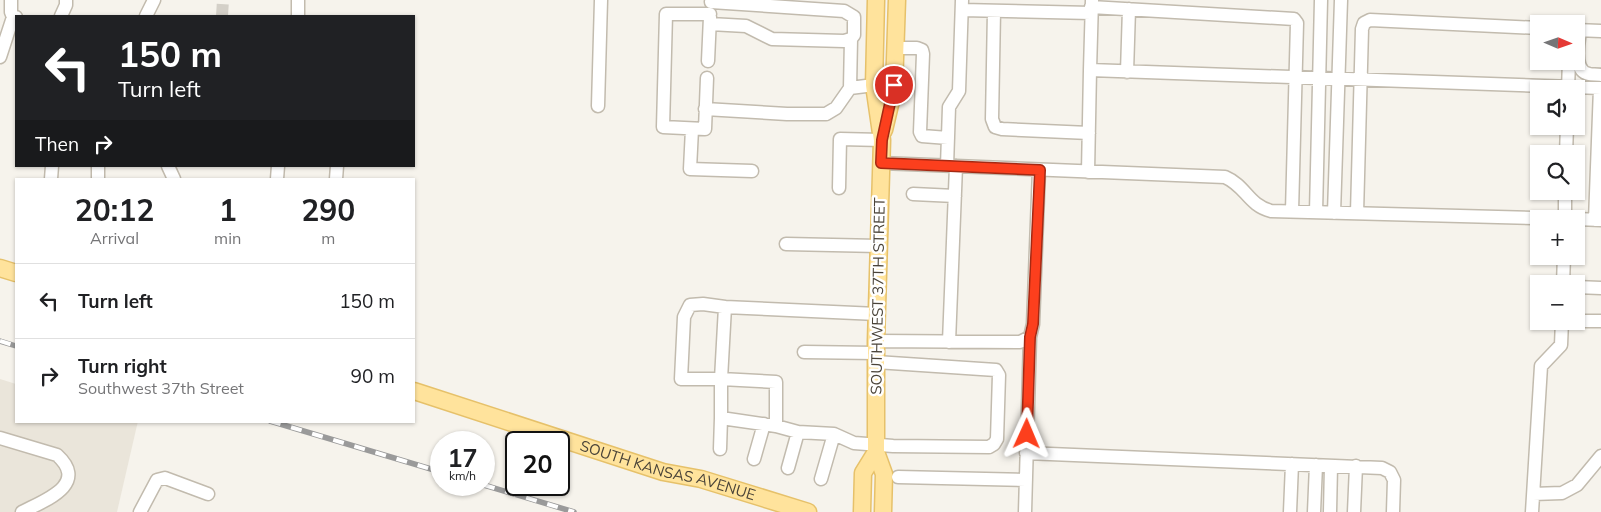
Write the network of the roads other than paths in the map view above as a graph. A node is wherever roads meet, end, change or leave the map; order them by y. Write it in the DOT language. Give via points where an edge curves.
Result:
graph roads {
  1 [pos="12,0"];
  2 [pos="66,0"];
  3 [pos="154,0"];
  4 [pos="298,0"];
  5 [pos="601,0"];
  6 [pos="876,0"];
  7 [pos="897,0"];
  8 [pos="1321,0"];
  9 [pos="1342,0"];
  10 [pos="962,5"];
  11 [pos="1092,7"];
  12 [pos="1129,9"];
  13 [pos="710,10"];
  14 [pos="994,10"];
  15 [pos="61,15"];
  16 [pos="146,15"];
  17 [pos="298,15"];
  18 [pos="15,17"];
  19 [pos="1530,28"];
  20 [pos="1585,30"];
  21 [pos="1601,31"];
  22 [pos="851,39"];
  23 [pos="12,40"];
  24 [pos="896,48"];
  25 [pos="0,57"];
  26 [pos="708,61"];
  27 [pos="1090,70"];
  28 [pos="1581,70"];
  29 [pos="1127,72"];
  30 [pos="1595,74"];
  31 [pos="1295,77"];
  32 [pos="707,78"];
  33 [pos="1320,78"];
  34 [pos="1339,79"];
  35 [pos="1362,80"];
  36 [pos="874,85"];
  37 [pos="894,85"];
  38 [pos="1530,87"];
  39 [pos="850,88"];
  40 [pos="1596,88"];
  41 [pos="598,106"];
  42 [pos="706,109"];
  43 [pos="692,128"];
  44 [pos="1089,133"];
  45 [pos="948,138"];
  46 [pos="882,140"];
  47 [pos="881,163"];
  48 [pos="952,166"];
  49 [pos="1040,170"];
  50 [pos="752,171"];
  51 [pos="1088,172"];
  52 [pos="839,188"];
  53 [pos="913,194"];
  54 [pos="955,196"];
  55 [pos="1292,211"];
  56 [pos="1316,212"];
  57 [pos="1334,212"];
  58 [pos="1357,213"];
  59 [pos="1530,218"];
  60 [pos="1585,219"];
  61 [pos="1598,220"];
  62 [pos="786,244"];
  63 [pos="879,246"];
  64 [pos="0,268"];
  65 [pos="15,273"];
  66 [pos="1585,287"];
  67 [pos="1601,288"];
  68 [pos="725,307"];
  69 [pos="877,314"];
  70 [pos="1585,320"];
  71 [pos="1601,321"];
  72 [pos="1562,330"];
  73 [pos="1030,337"];
  74 [pos="949,342"];
  75 [pos="804,352"];
  76 [pos="876,352"];
  77 [pos="721,379"];
  78 [pos="415,391"];
  79 [pos="721,418"];
  80 [pos="770,425"];
  81 [pos="798,432"];
  82 [pos="834,434"];
  83 [pos="0,438"];
  84 [pos="720,448"];
  85 [pos="876,448"];
  86 [pos="1026,454"];
  87 [pos="1601,456"];
  88 [pos="754,459"];
  89 [pos="1292,464"];
  90 [pos="1316,465"];
  91 [pos="1331,466"];
  92 [pos="1356,466"];
  93 [pos="788,468"];
  94 [pos="898,477"];
  95 [pos="821,479"];
  96 [pos="1026,480"];
  97 [pos="208,494"];
  98 [pos="1533,494"];
  99 [pos="27,511"];
  100 [pos="140,512"];
  101 [pos="808,512"];
  102 [pos="862,512"];
  103 [pos="883,512"];
  104 [pos="1025,512"];
  105 [pos="1290,512"];
  106 [pos="1314,512"];
  107 [pos="1330,512"];
  108 [pos="1354,512"];
  109 [pos="1393,512"];
  110 [pos="1532,512"];
  1 -- 18 [label="street" via="11,12"];
  2 -- 15 [label="street"];
  3 -- 16 [label="street"];
  4 -- 17 [label="street"];
  5 -- 41 [label="street"];
  6 -- 36 [label="main road, SOUTHWEST 37TH STREET"];
  7 -- 24 [label="main road, SOUTHWEST 37TH STREET"];
  8 -- 33 [label="street"];
  9 -- 34 [label="street"];
  10 -- 14 [label="street"];
  10 -- 45 [label="street" via="959,91 949,107"];
  11 -- 12 [label="street"];
  11 -- 14 [label="street"];
  11 -- 27 [label="street"];
  12 -- 29 [label="street"];
  12 -- 31 [label="street" via="1294,19 1297,23"];
  13 -- 22 [label="street" via="772,39"];
  13 -- 22 [label="street" via="844,10 854,17"];
  13 -- 26 [label="street"];
  13 -- 43 [label="street" via="666,14 662,127"];
  14 -- 44 [label="street" via="992,119 995,127"];
  18 -- 23 [label="street"];
  19 -- 35 [label="street" via="1370,20 1364,22 1362,29"];
  20 -- 21 [label="street"];
  22 -- 39 [label="street"];
  23 -- 25 [label="street"];
  24 -- 37 [label="main road, SOUTHWEST 37TH STREET"];
  24 -- 45 [label="street" via="922,50 920,132 926,138"];
  27 -- 29 [label="street"];
  27 -- 44 [label="street"];
  28 -- 30 [label="street"];
  29 -- 31 [label="street"];
  30 -- 40 [label="street"];
  31 -- 33 [label="street"];
  31 -- 55 [label="street"];
  32 -- 42 [label="street"];
  33 -- 34 [label="street"];
  33 -- 56 [label="street"];
  34 -- 35 [label="street"];
  34 -- 57 [label="street"];
  35 -- 38 [label="street"];
  35 -- 58 [label="street"];
  36 -- 37 [label="street"];
  36 -- 39 [label="street"];
  36 -- 46 [label="main road, SOUTHWEST 37TH STREET"];
  37 -- 46 [label="main road, SOUTHWEST 37TH STREET"];
  39 -- 42 [label="street" via="836,108 826,114"];
  40 -- 61 [label="street"];
  42 -- 43 [label="street" via="705,129"];
  43 -- 50 [label="street" via="690,168"];
  44 -- 51 [label="street"];
  45 -- 48 [label="street"];
  46 -- 47 [label="main road, SOUTHWEST 37TH STREET"];
  46 -- 52 [label="street" via="840,139"];
  47 -- 48 [label="street"];
  47 -- 63 [label="main road, SOUTHWEST 37TH STREET"];
  48 -- 49 [label="street"];
  48 -- 54 [label="street"];
  49 -- 51 [label="street"];
  49 -- 73 [label="street"];
  51 -- 55 [label="street" via="1225,177 1240,186 1262,209"];
  53 -- 54 [label="street"];
  54 -- 74 [label="street"];
  55 -- 56 [label="street"];
  56 -- 57 [label="street"];
  57 -- 58 [label="street"];
  58 -- 59 [label="street"];
  60 -- 61 [label="street"];
  62 -- 63 [label="street"];
  63 -- 69 [label="main road, SOUTHWEST 37TH STREET"];
  64 -- 65 [label="main road"];
  66 -- 67 [label="street"];
  68 -- 69 [label="street"];
  68 -- 77 [label="street"];
  68 -- 77 [label="street" via="690,305 684,317 681,379"];
  69 -- 76 [label="main road, SOUTHWEST 37TH STREET"];
  70 -- 71 [label="street"];
  72 -- 98 [label="street" via="1561,345 1541,366"];
  73 -- 74 [label="street" via="1020,342"];
  73 -- 86 [label="street"];
  74 -- 76 [label="street"];
  75 -- 76 [label="street"];
  76 -- 85 [label="main road, SOUTHWEST 37TH STREET"];
  76 -- 85 [label="street" via="991,368 999,374 994,444 989,447"];
  77 -- 79 [label="street"];
  77 -- 80 [label="street" via="776,382"];
  78 -- 101 [label="main road, SOUTH KANSAS AVENUE" via="663,472 700,479"];
  79 -- 80 [label="street"];
  79 -- 84 [label="street"];
  80 -- 81 [label="street"];
  80 -- 88 [label="street"];
  81 -- 82 [label="street"];
  81 -- 93 [label="street"];
  82 -- 85 [label="street"];
  82 -- 95 [label="street"];
  83 -- 99 [label="street" via="57,455 68,472 64,487 58,493"];
  85 -- 102 [label="main road, SOUTHWEST 37TH STREET" via="864,473"];
  85 -- 103 [label="main road, SOUTHWEST 37TH STREET" via="884,474"];
  86 -- 89 [label="street"];
  86 -- 96 [label="street"];
  87 -- 98 [label="street" via="1577,485 1562,493"];
  89 -- 90 [label="street"];
  89 -- 105 [label="street"];
  90 -- 91 [label="street"];
  90 -- 106 [label="street"];
  91 -- 92 [label="street"];
  91 -- 107 [label="street"];
  92 -- 108 [label="street"];
  92 -- 109 [label="street" via="1382,468 1390,472 1394,480"];
  94 -- 96 [label="street"];
  96 -- 104 [label="street"];
  97 -- 100 [label="street" via="165,478 157,480"];
  98 -- 110 [label="street"];
}
